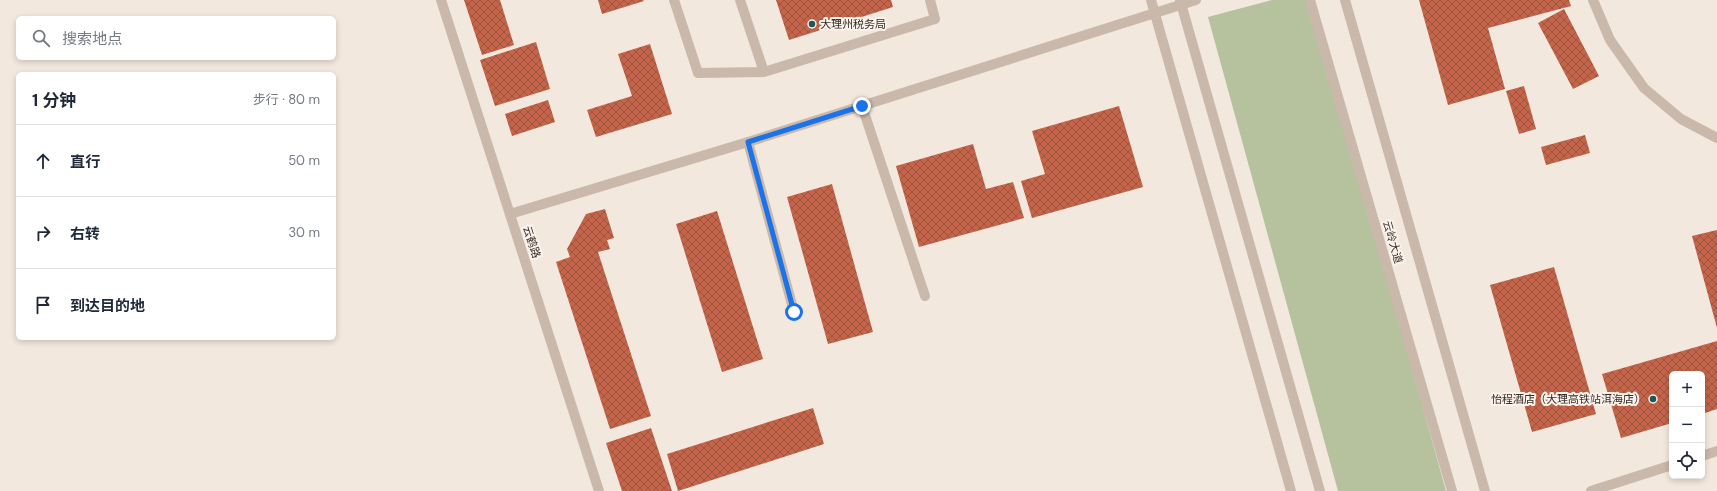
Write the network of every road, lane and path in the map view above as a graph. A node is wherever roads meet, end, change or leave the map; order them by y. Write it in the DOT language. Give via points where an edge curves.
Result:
graph roads {
  1 [pos="441,0"];
  2 [pos="674,0"];
  3 [pos="740,0"];
  4 [pos="930,0"];
  5 [pos="1151,0"];
  6 [pos="1196,0"];
  7 [pos="1310,0"];
  8 [pos="1345,0"];
  9 [pos="1593,0"];
  10 [pos="1181,2"];
  11 [pos="1155,13"];
  12 [pos="764,72"];
  13 [pos="862,106"];
  14 [pos="1717,138"];
  15 [pos="748,142"];
  16 [pos="510,214"];
  17 [pos="925,296"];
  18 [pos="794,312"];
  19 [pos="1717,451"];
  20 [pos="1705,455"];
  21 [pos="1669,466"];
  22 [pos="599,491"];
  23 [pos="1290,491"];
  24 [pos="1320,491"];
  25 [pos="1452,491"];
  26 [pos="1484,491"];
  27 [pos="1591,491"];
  1 -- 16 [label="street, 云鹤路"];
  2 -- 12 [label="street" via="698,73"];
  3 -- 12 [label="street"];
  4 -- 12 [label="street" via="935,19"];
  5 -- 11 [label="street"];
  6 -- 10 [label="street"];
  7 -- 25 [label="street, 云岭大道"];
  8 -- 26 [label="street"];
  9 -- 14 [label="street" via="1610,40 1644,88 1681,119"];
  10 -- 11 [label="street"];
  10 -- 24 [label="street"];
  11 -- 13 [label="street"];
  11 -- 23 [label="street"];
  13 -- 15 [label="street"];
  13 -- 17 [label="street"];
  15 -- 16 [label="street"];
  15 -- 18 [label="street"];
  16 -- 22 [label="street, 云鹤路"];
  19 -- 20 [label="street"];
  21 -- 27 [label="street"];
}
